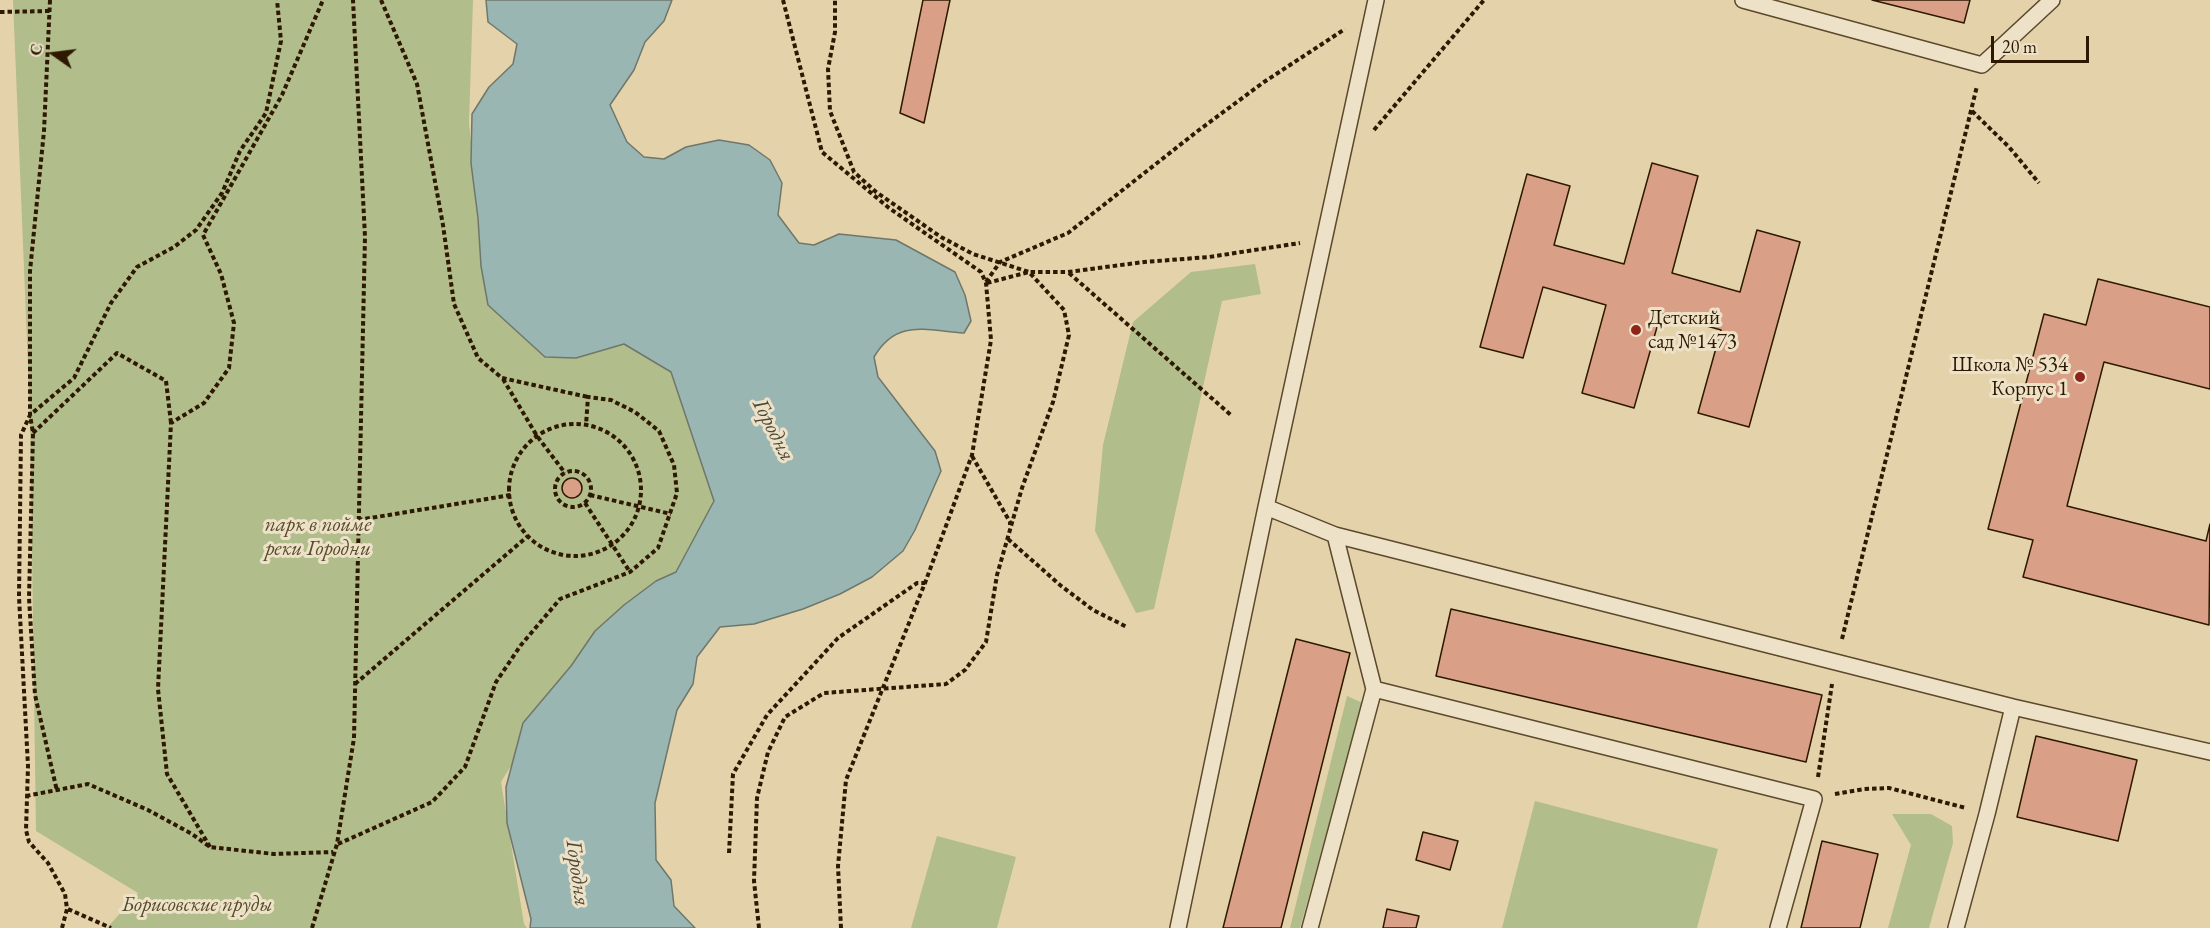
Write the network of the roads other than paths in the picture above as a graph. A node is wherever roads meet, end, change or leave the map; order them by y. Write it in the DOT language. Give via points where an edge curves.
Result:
graph roads {
  1 [pos="1743,0"];
  2 [pos="2052,0"];
  3 [pos="1375,5"];
  4 [pos="1266,507"];
  5 [pos="1335,535"];
  6 [pos="1374,689"];
  7 [pos="2013,707"];
  8 [pos="2210,752"];
  9 [pos="1178,928"];
  10 [pos="1310,928"];
  11 [pos="1778,928"];
  12 [pos="1956,928"];
  1 -- 2 [label="lane" via="1982,65"];
  3 -- 4 [label="lane"];
  4 -- 5 [label="lane"];
  4 -- 9 [label="lane"];
  5 -- 6 [label="lane"];
  5 -- 7 [label="lane"];
  6 -- 10 [label="lane"];
  6 -- 11 [label="lane" via="1814,799"];
  7 -- 8 [label="lane"];
  7 -- 12 [label="lane"];
}
